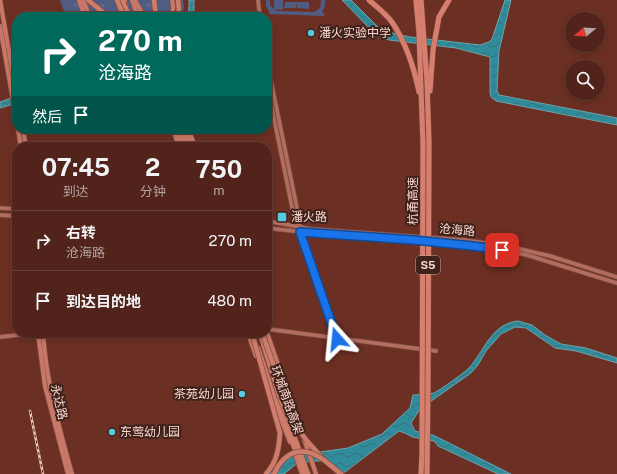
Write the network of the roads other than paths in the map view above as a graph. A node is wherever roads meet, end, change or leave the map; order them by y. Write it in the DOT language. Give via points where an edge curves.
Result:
graph roads {
  1 [pos="0,0"];
  2 [pos="79,0"];
  3 [pos="83,0"];
  4 [pos="88,0"];
  5 [pos="117,0"];
  6 [pos="123,0"];
  7 [pos="132,0"];
  8 [pos="135,0"];
  9 [pos="154,0"];
  10 [pos="172,0"];
  11 [pos="178,0"];
  12 [pos="258,0"];
  13 [pos="369,0"];
  14 [pos="416,0"];
  15 [pos="421,0"];
  16 [pos="449,0"];
  17 [pos="84,12"];
  18 [pos="88,12"];
  19 [pos="103,12"];
  20 [pos="120,12"];
  21 [pos="122,12"];
  22 [pos="128,12"];
  23 [pos="136,12"];
  24 [pos="142,12"];
  25 [pos="155,12"];
  26 [pos="172,12"];
  27 [pos="178,12"];
  28 [pos="259,12"];
  29 [pos="0,26"];
  30 [pos="12,76"];
  31 [pos="12,81"];
  32 [pos="272,86"];
  33 [pos="422,107"];
  34 [pos="428,108"];
  35 [pos="272,109"];
  36 [pos="186,134"];
  37 [pos="187,137"];
  38 [pos="189,142"];
  39 [pos="0,208"];
  40 [pos="12,209"];
  41 [pos="0,215"];
  42 [pos="12,216"];
  43 [pos="272,222"];
  44 [pos="299,227"];
  45 [pos="272,229"];
  46 [pos="300,232"];
  47 [pos="617,277"];
  48 [pos="617,283"];
  49 [pos="272,330"];
  50 [pos="12,336"];
  51 [pos="0,337"];
  52 [pos="38,338"];
  53 [pos="43,338"];
  54 [pos="250,338"];
  55 [pos="254,338"];
  56 [pos="255,338"];
  57 [pos="262,338"];
  58 [pos="263,338"];
  59 [pos="269,338"];
  60 [pos="337,339"];
  61 [pos="436,351"];
  62 [pos="424,453"];
  63 [pos="324,460"];
  64 [pos="68,474"];
  65 [pos="72,474"];
  66 [pos="266,474"];
  67 [pos="274,474"];
  68 [pos="303,474"];
  69 [pos="308,474"];
  70 [pos="316,474"];
  71 [pos="341,474"];
  72 [pos="421,474"];
  73 [pos="427,474"];
  1 -- 30 [label="main road"];
  2 -- 17 [label="main road"];
  3 -- 18 [label="main road"];
  4 -- 19 [label="highway"];
  5 -- 21 [label="highway, bridge"];
  6 -- 20 [label="main road, bridge"];
  6 -- 22 [label="highway"];
  7 -- 23 [label="main road"];
  8 -- 24 [label="main road"];
  9 -- 25 [label="highway"];
  10 -- 26 [label="main road"];
  11 -- 27 [label="highway"];
  12 -- 28 [label="main road"];
  13 -- 33 [label="highway" via="391,21 407,50 415,71"];
  14 -- 33 [label="highway, 杭甬高速 / S5" via="420,33"];
  15 -- 34 [label="highway, 杭甬高速 / S5"];
  16 -- 34 [label="highway" via="439,17 432,50"];
  29 -- 31 [label="main road"];
  32 -- 44 [label="main road"];
  33 -- 62 [label="highway, 杭甬高速 / S5, bridge"];
  34 -- 62 [label="highway, 杭甬高速 / S5, bridge"];
  35 -- 44 [label="main road" via="294,218"];
  36 -- 37 [label="highway"];
  37 -- 38 [label="main road"];
  39 -- 40 [label="main road"];
  41 -- 42 [label="main road"];
  43 -- 44 [label="main road, 沧海路"];
  44 -- 46 [label="main road"];
  44 -- 47 [label="main road, 沧海路" via="502,245 550,256"];
  45 -- 46 [label="main road, 沧海路"];
  46 -- 48 [label="main road, 沧海路" via="502,250 527,255"];
  46 -- 60 [label="main road"];
  49 -- 60 [label="main road"];
  50 -- 51 [label="main road"];
  52 -- 64 [label="main road, 永达路" via="45,386"];
  53 -- 65 [label="main road, 永达路" via="52,391"];
  54 -- 68 [label="main road"];
  55 -- 66 [label="highway, bridge" via="280,433 275,460"];
  56 -- 68 [label="highway, 环城南路高架, bridge"];
  57 -- 69 [label="highway, 环城南路高架, bridge" via="279,395"];
  58 -- 63 [label="highway, bridge" via="298,429"];
  59 -- 70 [label="main road"];
  60 -- 61 [label="main road"];
  62 -- 72 [label="highway, 杭甬高速 / S5"];
  62 -- 73 [label="highway, 杭甬高速 / S5"];
  63 -- 67 [label="highway, bridge" via="313,453 297,451 282,460"];
  63 -- 71 [label="highway"];
}
